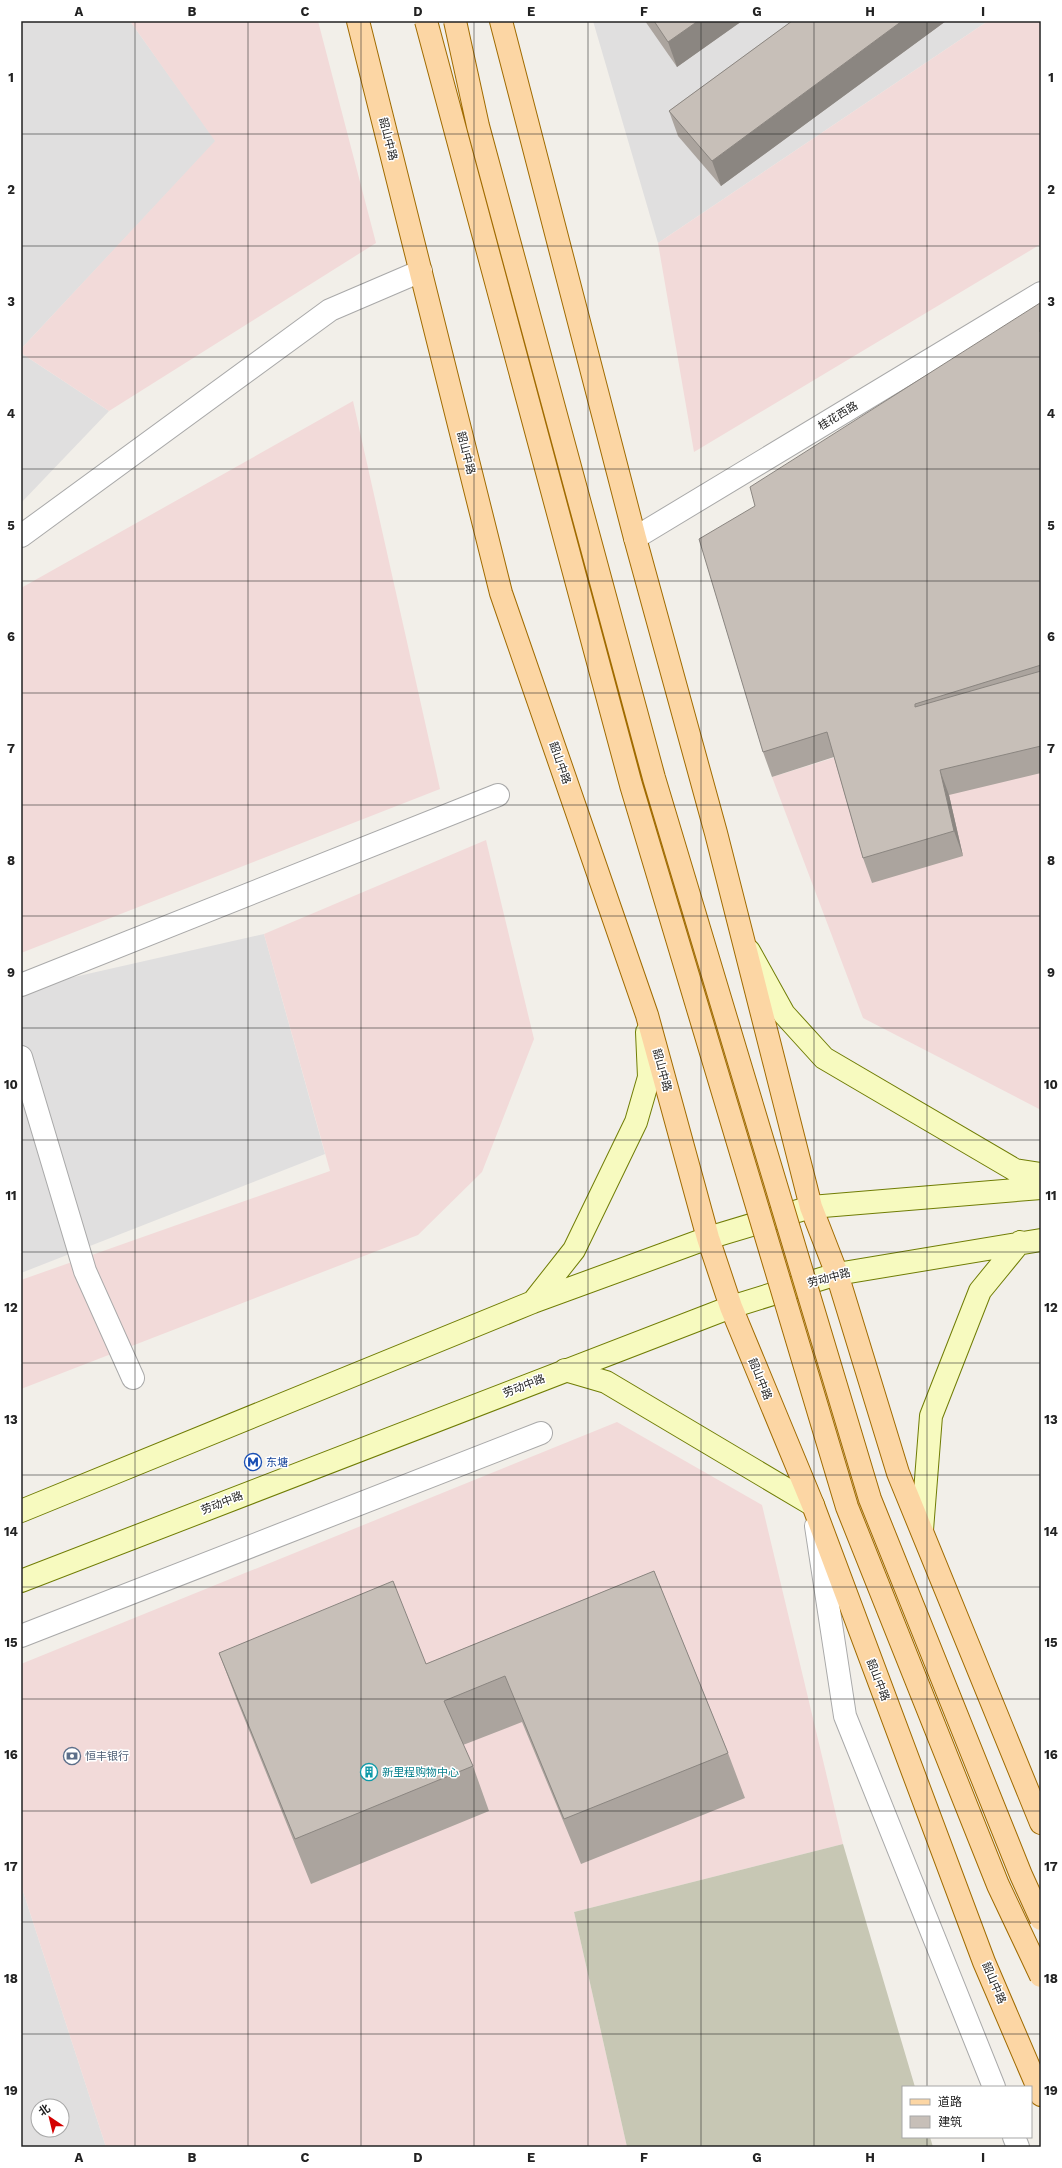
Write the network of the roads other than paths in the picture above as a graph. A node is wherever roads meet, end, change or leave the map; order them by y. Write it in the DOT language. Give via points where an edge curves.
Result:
graph roads {
  1 [pos="358,21"];
  2 [pos="426,21"];
  3 [pos="455,21"];
  4 [pos="501,21"];
  5 [pos="421,271"];
  6 [pos="1041,293"];
  7 [pos="21,536"];
  8 [pos="634,538"];
  9 [pos="498,794"];
  10 [pos="743,940"];
  11 [pos="21,985"];
  12 [pos="647,1015"];
  13 [pos="21,1057"];
  14 [pos="1041,1174"];
  15 [pos="1041,1188"];
  16 [pos="811,1207"];
  17 [pos="708,1238"];
  18 [pos="1031,1241"];
  19 [pos="838,1274"];
  20 [pos="533,1302"];
  21 [pos="731,1307"];
  22 [pos="565,1370"];
  23 [pos="133,1378"];
  24 [pos="541,1433"];
  25 [pos="813,1505"];
  26 [pos="21,1511"];
  27 [pos="922,1530"];
  28 [pos="21,1581"];
  29 [pos="21,1636"];
  30 [pos="1041,1823"];
  31 [pos="1041,1919"];
  32 [pos="1041,1976"];
  33 [pos="994,2086"];
  34 [pos="1041,2095"];
  1 -- 5 [label="main road, 韶山中路"];
  2 -- 32 [label="main road, bridge" via="631,785 847,1507 998,1885"];
  3 -- 31 [label="main road, bridge" via="478,126 654,778 870,1499"];
  4 -- 8 [label="main road"];
  5 -- 7 [label="street" via="330,310"];
  5 -- 12 [label="main road, 韶山中路" via="501,593"];
  6 -- 8 [label="street, 桂花西路"];
  8 -- 10 [label="main road"];
  9 -- 11 [label="street"];
  10 -- 14 [label="main road" via="784,1014 824,1058 1015,1170"];
  10 -- 16 [label="main road"];
  12 -- 17 [label="main road, 韶山中路"];
  12 -- 20 [label="main road" via="649,1077 636,1122 574,1250"];
  13 -- 23 [label="street" via="85,1271"];
  15 -- 16 [label="main road"];
  16 -- 17 [label="main road"];
  16 -- 19 [label="main road"];
  17 -- 20 [label="main road"];
  17 -- 21 [label="main road, 韶山中路"];
  18 -- 19 [label="main road, 劳动中路"];
  18 -- 27 [label="main road" via="980,1291 930,1416"];
  19 -- 21 [label="main road, 劳动中路"];
  19 -- 27 [label="main road" via="898,1473"];
  20 -- 26 [label="main road"];
  21 -- 22 [label="main road, 劳动中路"];
  21 -- 25 [label="main road, 韶山中路"];
  22 -- 25 [label="main road" via="606,1382"];
  22 -- 28 [label="main road, 劳动中路"];
  24 -- 29 [label="street"];
  25 -- 33 [label="street" via="845,1716"];
  25 -- 34 [label="main road, 韶山中路" via="984,1962"];
  27 -- 30 [label="main road"];
}
